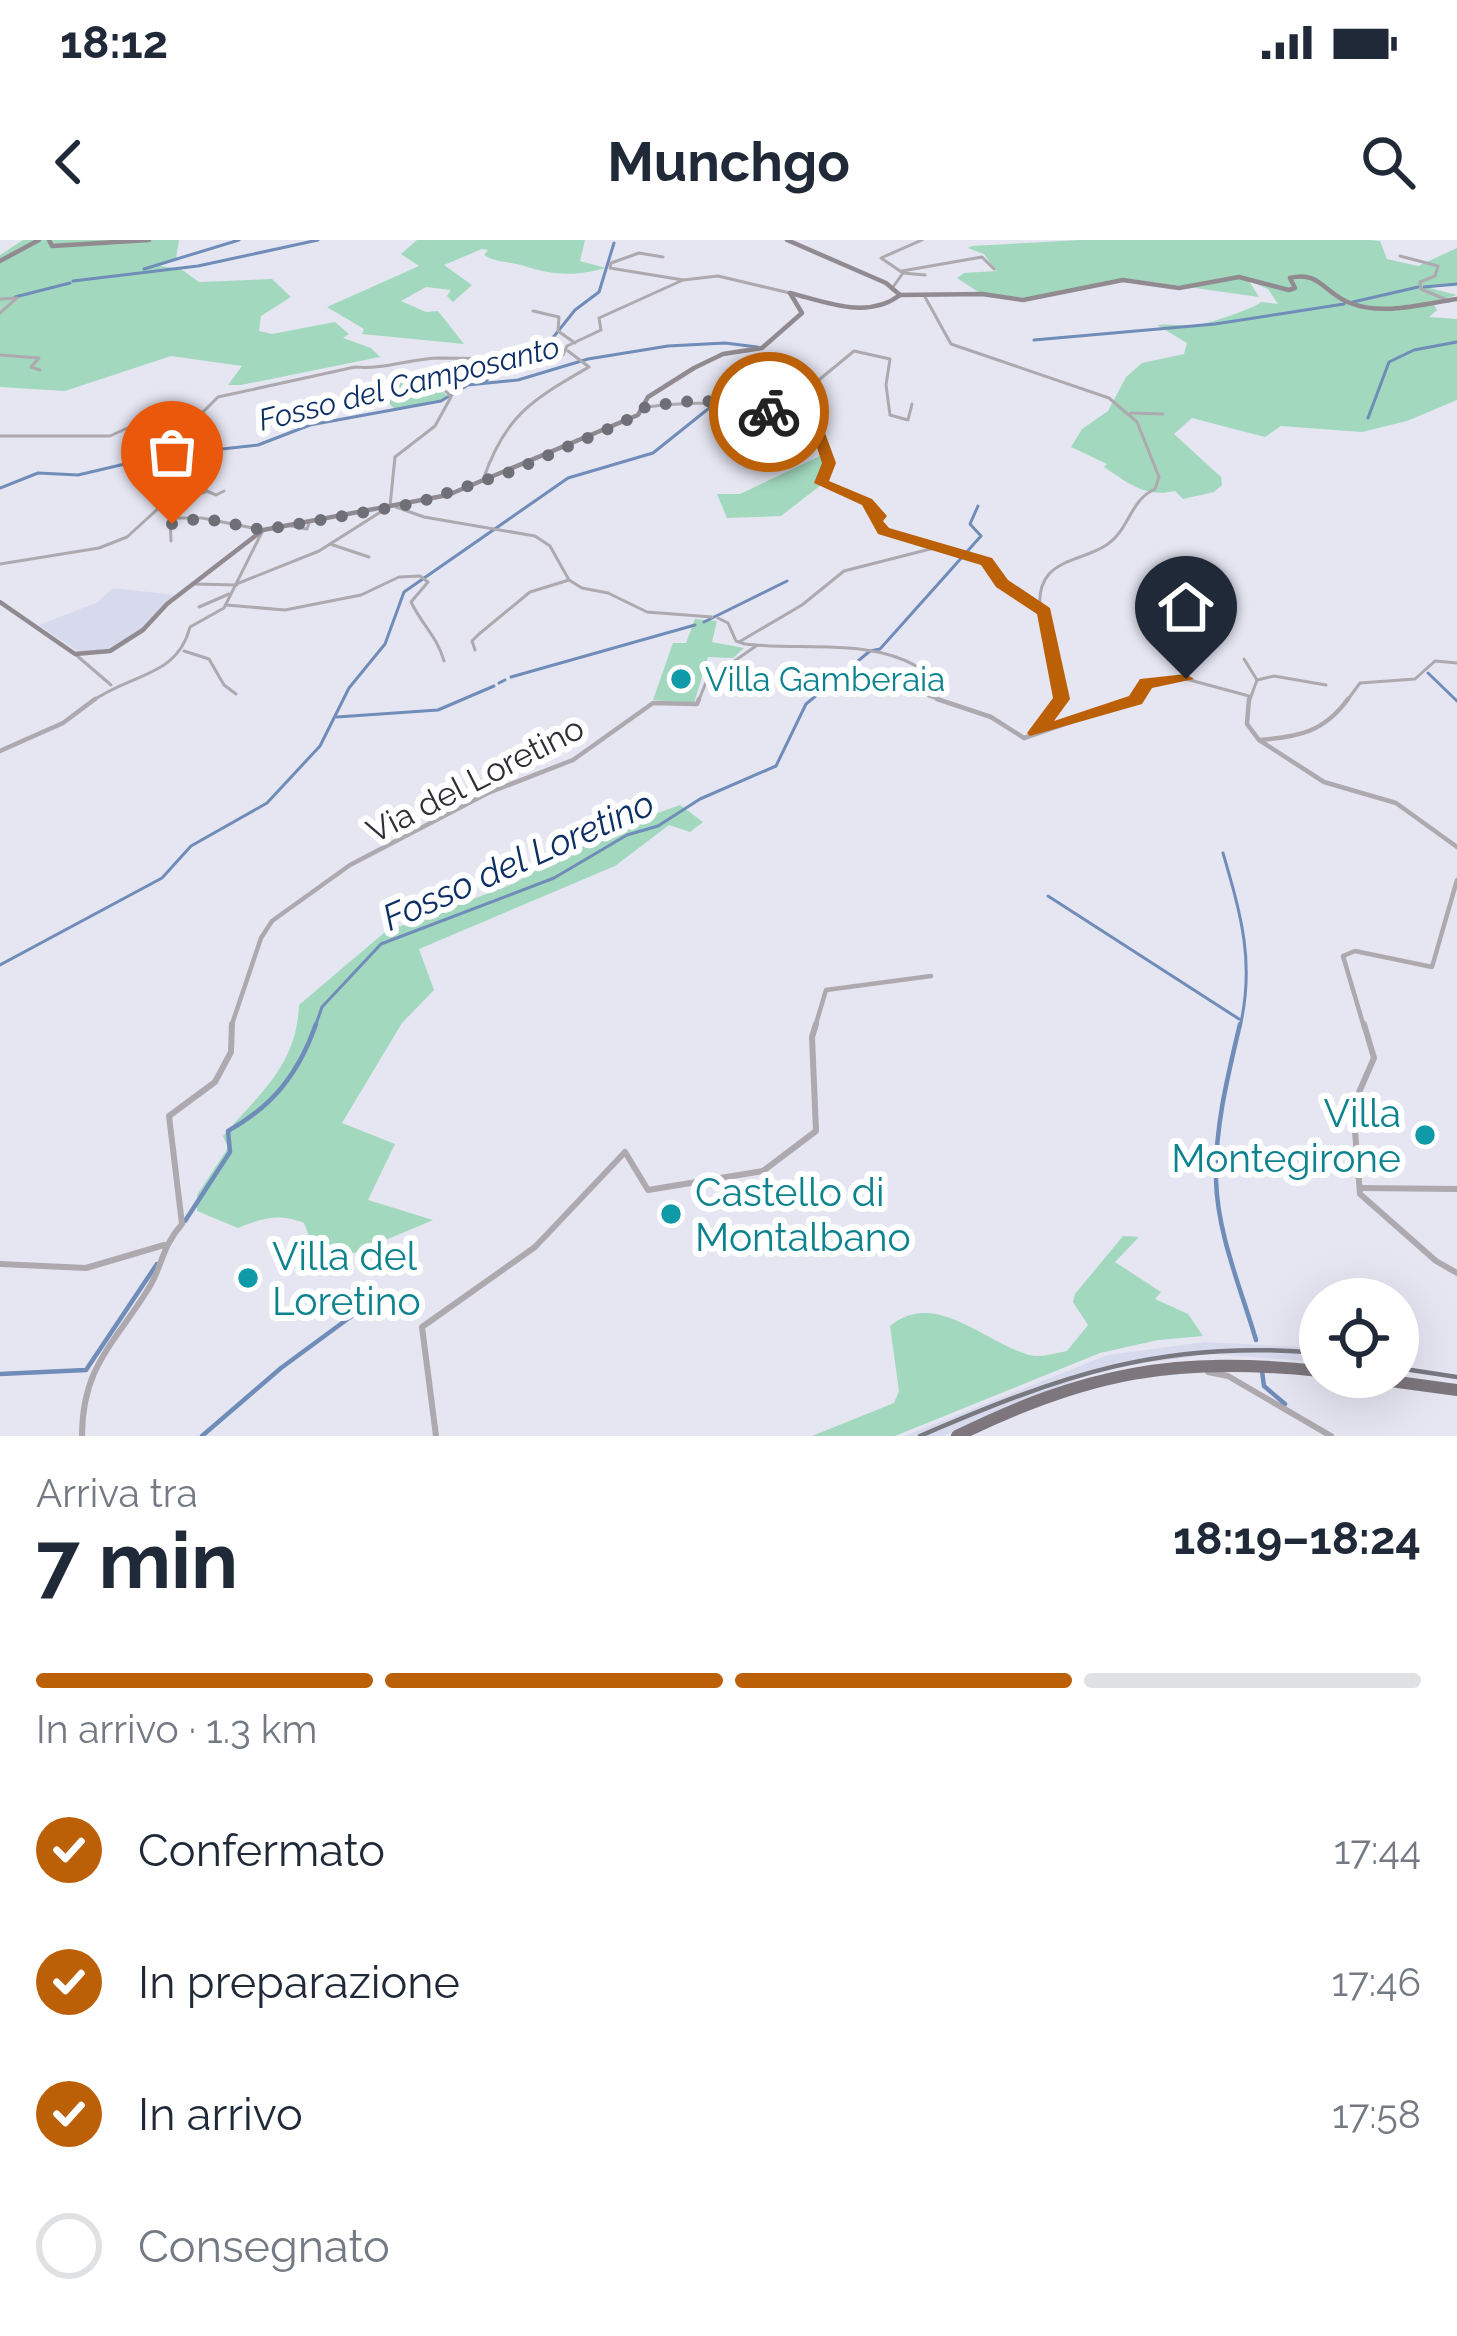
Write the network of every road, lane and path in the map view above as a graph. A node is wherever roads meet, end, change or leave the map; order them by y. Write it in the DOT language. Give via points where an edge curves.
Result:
graph roads {
  1 [pos="39,240"];
  2 [pos="49,240"];
  3 [pos="149,240"];
  4 [pos="787,240"];
  5 [pos="922,240"];
  6 [pos="959,253"];
  7 [pos="1400,256"];
  8 [pos="663,257"];
  9 [pos="972,258"];
  10 [pos="0,261"];
  11 [pos="994,269"];
  12 [pos="902,272"];
  13 [pos="925,274"];
  14 [pos="683,280"];
  15 [pos="893,287"];
  16 [pos="790,293"];
  17 [pos="900,295"];
  18 [pos="925,296"];
  19 [pos="0,299"];
  20 [pos="1457,299"];
  21 [pos="1447,300"];
  22 [pos="533,311"];
  23 [pos="0,313"];
  24 [pos="575,343"];
  25 [pos="568,351"];
  26 [pos="0,356"];
  27 [pos="464,361"];
  28 [pos="40,370"];
  29 [pos="912,404"];
  30 [pos="647,406"];
  31 [pos="1131,412"];
  32 [pos="772,413"];
  33 [pos="1163,414"];
  34 [pos="0,436"];
  35 [pos="207,470"];
  36 [pos="171,481"];
  37 [pos="483,481"];
  38 [pos="224,491"];
  39 [pos="205,492"];
  40 [pos="393,506"];
  41 [pos="259,529"];
  42 [pos="171,542"];
  43 [pos="330,544"];
  44 [pos="941,547"];
  45 [pos="369,557"];
  46 [pos="0,564"];
  47 [pos="569,580"];
  48 [pos="194,584"];
  49 [pos="239,584"];
  50 [pos="229,594"];
  51 [pos="0,602"];
  52 [pos="226,605"];
  53 [pos="199,607"];
  54 [pos="1044,612"];
  55 [pos="739,642"];
  56 [pos="756,646"];
  57 [pos="475,650"];
  58 [pos="184,651"];
  59 [pos="75,654"];
  60 [pos="1244,659"];
  61 [pos="444,661"];
  62 [pos="1457,663"];
  63 [pos="1257,680"];
  64 [pos="1377,685"];
  65 [pos="1324,686"];
  66 [pos="1368,686"];
  67 [pos="111,687"];
  68 [pos="236,694"];
  69 [pos="1249,696"];
  70 [pos="1036,733"];
  71 [pos="1259,740"];
  72 [pos="0,751"];
  73 [pos="1457,847"];
  74 [pos="1457,880"];
  75 [pos="931,976"];
  76 [pos="1457,1189"];
  77 [pos="1359,1190"];
  78 [pos="164,1245"];
  79 [pos="0,1264"];
  80 [pos="1457,1274"];
  81 [pos="1155,1366"];
  82 [pos="1299,1369"];
  83 [pos="1419,1385"];
  84 [pos="1457,1390"];
  85 [pos="82,1436"];
  86 [pos="436,1436"];
  87 [pos="957,1436"];
  88 [pos="1331,1436"];
  1 -- 10 [label="street"];
  2 -- 3 [label="street" via="66,247"];
  4 -- 15 [label="street"];
  5 -- 12 [label="street" via="881,258"];
  6 -- 9 [label="street"];
  7 -- 21 [label="street" via="1438,266 1421,290"];
  8 -- 14 [label="street" via="633,254 610,268"];
  9 -- 11 [label="street"];
  9 -- 12 [label="street"];
  12 -- 13 [label="street"];
  12 -- 15 [label="street"];
  14 -- 16 [label="street" via="718,276"];
  14 -- 24 [label="street" via="599,318 601,330"];
  15 -- 17 [label="street"];
  16 -- 17 [label="street" via="853,307"];
  16 -- 30 [label="street" via="802,313 762,349 708,360 652,394"];
  17 -- 18 [label="street"];
  18 -- 21 [label="street" via="1019,300 1123,280 1178,288 1239,277 1289,290 1290,278 1302,274 1357,305"];
  18 -- 31 [label="street" via="951,344"];
  19 -- 23 [label="street" via="16,297"];
  20 -- 21 [label="street"];
  22 -- 24 [label="street" via="559,317 558,331"];
  24 -- 25 [label="street"];
  25 -- 27 [label="street"];
  25 -- 37 [label="street" via="589,367 531,400 500,433"];
  26 -- 28 [label="street" via="39,358 31,367"];
  27 -- 34 [label="street" via="429,358 320,374 218,397 199,416 167,410 110,436"];
  27 -- 40 [label="street" via="444,389 451,397 443,416 394,457"];
  29 -- 32 [label="street" via="908,420 890,415 890,358 854,351 814,384 818,401"];
  30 -- 32 [label="street" via="702,400"];
  30 -- 37 [label="street"];
  31 -- 33 [label="street"];
  31 -- 54 [label="street" via="1160,483 1142,493 1127,526 1106,546 1048,574"];
  32 -- 44 [label="street" via="820,436 829,463 824,485 867,502 884,531"];
  35 -- 39 [label="street" via="178,476 206,485"];
  36 -- 39 [label="street"];
  37 -- 40 [label="street"];
  38 -- 39 [label="street"];
  39 -- 46 [label="street" via="161,506 127,537 98,548"];
  40 -- 41 [label="street"];
  40 -- 43 [label="street"];
  40 -- 47 [label="street" via="535,536"];
  41 -- 42 [label="street" via="188,518 167,529"];
  41 -- 48 [label="street"];
  41 -- 49 [label="street"];
  43 -- 45 [label="street"];
  43 -- 49 [label="street"];
  44 -- 54 [label="street" via="986,562 1002,584"];
  44 -- 55 [label="street" via="844,572"];
  47 -- 55 [label="street" via="636,610 715,618"];
  47 -- 57 [label="street" via="530,592 520,608 478,633"];
  48 -- 49 [label="street"];
  48 -- 59 [label="street" via="126,642"];
  49 -- 50 [label="street"];
  50 -- 52 [label="street"];
  50 -- 53 [label="street"];
  51 -- 59 [label="street"];
  52 -- 58 [label="street" via="188,629"];
  52 -- 61 [label="street" via="285,610 361,595 399,577 425,579 411,602 437,635"];
  54 -- 70 [label="street" via="1062,699"];
  55 -- 56 [label="street"];
  56 -- 70 [label="street" via="898,655 918,667 914,682 926,695 1021,737"];
  56 -- 78 [label="street, Via del Loretino" via="707,680 697,704 653,703 573,760 350,865 272,921 215,1082 169,1116 183,1216"];
  58 -- 67 [label="street"];
  58 -- 68 [label="street" via="206,657"];
  59 -- 67 [label="street"];
  60 -- 63 [label="street"];
  62 -- 64 [label="street" via="1435,661 1414,679"];
  63 -- 65 [label="street"];
  63 -- 69 [label="street"];
  64 -- 66 [label="street"];
  64 -- 71 [label="street" via="1360,683 1331,722 1308,734"];
  67 -- 72 [label="street" via="63,723"];
  69 -- 70 [label="street" via="1181,678 1146,683 1136,700"];
  69 -- 71 [label="street" via="1248,728"];
  71 -- 73 [label="street" via="1340,787 1396,802"];
  74 -- 77 [label="street" via="1432,968 1343,953 1374,1058 1352,1098"];
  75 -- 86 [label="street" via="826,990 812,1037 816,1131 776,1166 648,1190 625,1152 539,1244 437,1311 422,1327 421,1343"];
  76 -- 77 [label="street"];
  77 -- 80 [label="street"];
  78 -- 79 [label="street" via="86,1268"];
  78 -- 85 [label="street, Via del Loretino" via="151,1286 87,1384"];
  81 -- 82 [label="main road" via="1226,1360"];
  81 -- 87 [label="main road" via="1104,1375"];
  81 -- 88 [label="street" via="1224,1374"];
  83 -- 84 [label="main road"];
}
